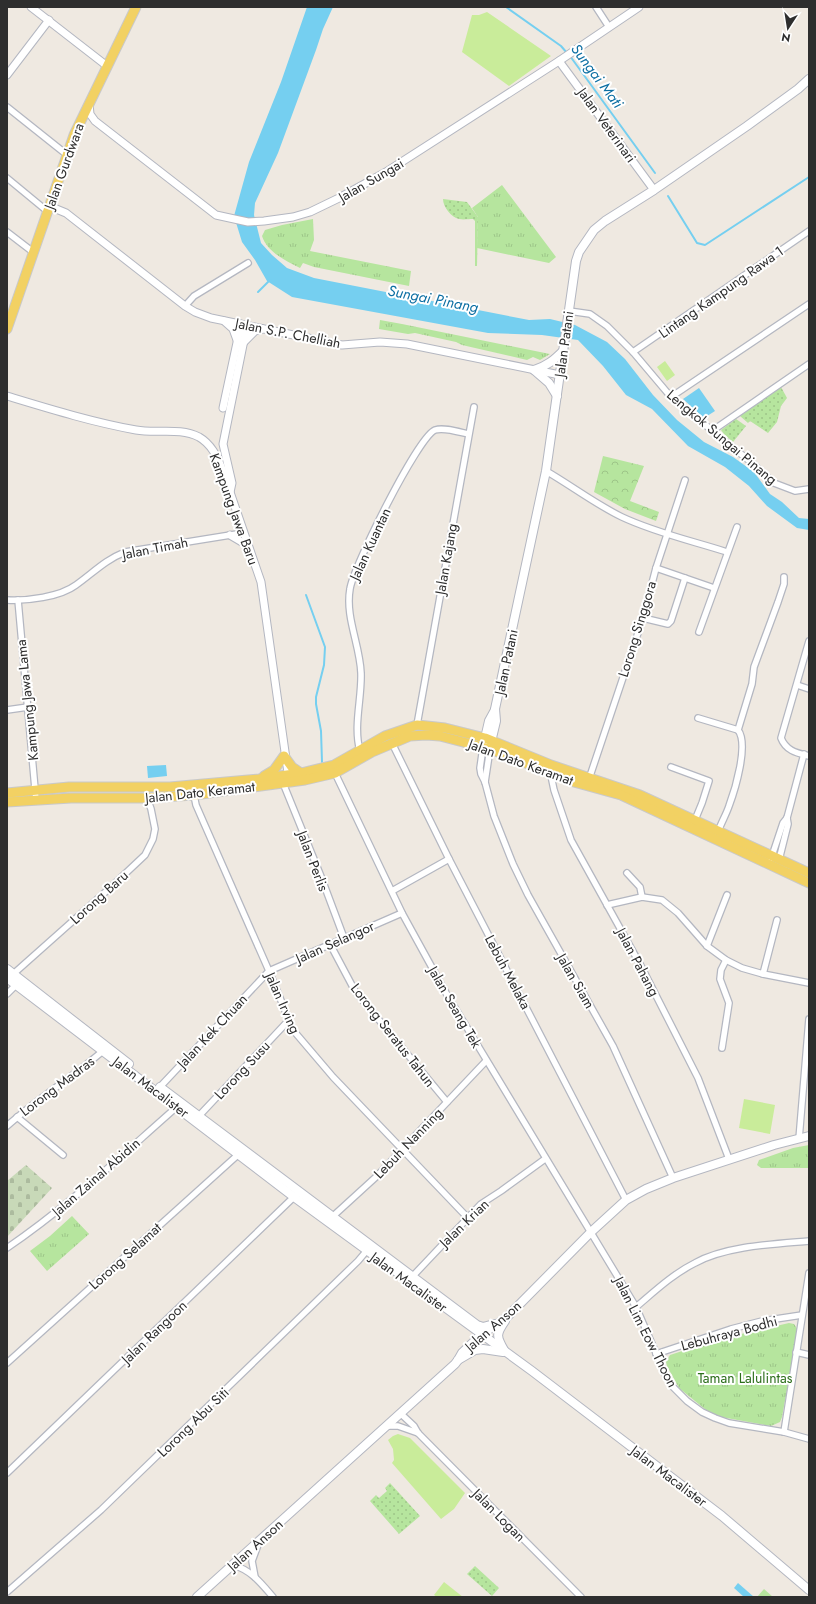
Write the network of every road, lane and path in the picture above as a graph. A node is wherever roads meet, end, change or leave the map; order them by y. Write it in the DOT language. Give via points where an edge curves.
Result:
graph roads {
  1 [pos="31,7"];
  2 [pos="596,7"];
  3 [pos="639,7"];
  4 [pos="136,8"];
  5 [pos="49,20"];
  6 [pos="609,27"];
  7 [pos="561,59"];
  8 [pos="107,66"];
  9 [pos="7,75"];
  10 [pos="809,79"];
  11 [pos="805,85"];
  12 [pos="89,104"];
  13 [pos="7,107"];
  14 [pos="81,121"];
  15 [pos="94,121"];
  16 [pos="66,154"];
  17 [pos="7,178"];
  18 [pos="654,190"];
  19 [pos="48,208"];
  20 [pos="809,231"];
  21 [pos="7,232"];
  22 [pos="33,252"];
  23 [pos="248,263"];
  24 [pos="809,304"];
  25 [pos="185,306"];
  26 [pos="568,313"];
  27 [pos="221,320"];
  28 [pos="244,324"];
  29 [pos="7,329"];
  30 [pos="265,329"];
  31 [pos="240,342"];
  32 [pos="564,347"];
  33 [pos="633,352"];
  34 [pos="809,364"];
  35 [pos="534,370"];
  36 [pos="560,375"];
  37 [pos="7,396"];
  38 [pos="557,396"];
  39 [pos="671,397"];
  40 [pos="474,407"];
  41 [pos="223,408"];
  42 [pos="712,431"];
  43 [pos="468,434"];
  44 [pos="546,471"];
  45 [pos="685,480"];
  46 [pos="809,489"];
  47 [pos="230,494"];
  48 [pos="737,527"];
  49 [pos="243,533"];
  50 [pos="668,534"];
  51 [pos="230,535"];
  52 [pos="248,547"];
  53 [pos="728,552"];
  54 [pos="656,568"];
  55 [pos="784,577"];
  56 [pos="685,578"];
  57 [pos="714,588"];
  58 [pos="7,600"];
  59 [pos="18,600"];
  60 [pos="643,618"];
  61 [pos="699,632"];
  62 [pos="809,641"];
  63 [pos="797,685"];
  64 [pos="809,688"];
  65 [pos="28,707"];
  66 [pos="7,710"];
  67 [pos="698,718"];
  68 [pos="417,725"];
  69 [pos="738,730"];
  70 [pos="392,743"];
  71 [pos="487,744"];
  72 [pos="361,754"];
  73 [pos="806,755"];
  74 [pos="284,756"];
  75 [pos="672,767"];
  76 [pos="550,769"];
  77 [pos="301,773"];
  78 [pos="335,773"];
  79 [pos="259,778"];
  80 [pos="588,778"];
  81 [pos="287,780"];
  82 [pos="192,785"];
  83 [pos="595,787"];
  84 [pos="36,790"];
  85 [pos="7,793"];
  86 [pos="194,795"];
  87 [pos="147,798"];
  88 [pos="36,800"];
  89 [pos="7,802"];
  90 [pos="695,820"];
  91 [pos="718,831"];
  92 [pos="723,843"];
  93 [pos="448,859"];
  94 [pos="773,860"];
  95 [pos="627,873"];
  96 [pos="809,873"];
  97 [pos="809,883"];
  98 [pos="392,891"];
  99 [pos="727,895"];
  100 [pos="642,898"];
  101 [pos="607,905"];
  102 [pos="402,913"];
  103 [pos="778,920"];
  104 [pos="344,938"];
  105 [pos="330,944"];
  106 [pos="707,946"];
  107 [pos="726,960"];
  108 [pos="269,971"];
  109 [pos="762,974"];
  110 [pos="9,975"];
  111 [pos="18,983"];
  112 [pos="809,983"];
  113 [pos="7,994"];
  114 [pos="809,1019"];
  115 [pos="289,1020"];
  116 [pos="808,1032"];
  117 [pos="722,1048"];
  118 [pos="105,1049"];
  119 [pos="486,1061"];
  120 [pos="158,1089"];
  121 [pos="447,1102"];
  122 [pos="177,1104"];
  123 [pos="17,1117"];
  124 [pos="197,1118"];
  125 [pos="7,1126"];
  126 [pos="809,1136"];
  127 [pos="799,1139"];
  128 [pos="402,1149"];
  129 [pos="241,1152"];
  130 [pos="63,1155"];
  131 [pos="545,1159"];
  132 [pos="729,1159"];
  133 [pos="673,1178"];
  134 [pos="297,1194"];
  135 [pos="626,1200"];
  136 [pos="467,1217"];
  137 [pos="330,1219"];
  138 [pos="591,1232"];
  139 [pos="809,1241"];
  140 [pos="7,1248"];
  141 [pos="369,1248"];
  142 [pos="809,1273"];
  143 [pos="410,1278"];
  144 [pos="808,1285"];
  145 [pos="636,1307"];
  146 [pos="802,1315"];
  147 [pos="507,1317"];
  148 [pos="481,1335"];
  149 [pos="506,1352"];
  150 [pos="796,1352"];
  151 [pos="656,1354"];
  152 [pos="809,1355"];
  153 [pos="458,1360"];
  154 [pos="7,1363"];
  155 [pos="400,1413"];
  156 [pos="386,1426"];
  157 [pos="784,1432"];
  158 [pos="418,1433"];
  159 [pos="809,1439"];
  160 [pos="7,1473"];
  161 [pos="259,1541"];
  162 [pos="233,1565"];
  163 [pos="255,1577"];
  164 [pos="809,1590"];
  165 [pos="7,1592"];
  166 [pos="197,1597"];
  167 [pos="273,1597"];
  168 [pos="581,1597"];
  1 -- 5 [label="street"];
  2 -- 6 [label="street"];
  3 -- 6 [label="street, Jalan Sungai"];
  4 -- 8 [label="main road, Jalan Gurdwara"];
  5 -- 8 [label="street"];
  5 -- 9 [label="street"];
  6 -- 7 [label="street, Jalan Sungai"];
  7 -- 15 [label="street, Jalan Sungai" via="375,179 310,212 264,221 248,222 216,215"];
  7 -- 18 [label="street, Jalan Veterinari"];
  8 -- 12 [label="main road, Jalan Gurdwara"];
  10 -- 11 [label="main road, Jalan Patani" via="803,83"];
  11 -- 18 [label="main road, Jalan Patani"];
  12 -- 14 [label="main road, Jalan Gurdwara"];
  12 -- 15 [label="street"];
  13 -- 16 [label="street"];
  14 -- 15 [label="street"];
  14 -- 16 [label="main road, Jalan Gurdwara"];
  16 -- 19 [label="main road, Jalan Gurdwara"];
  17 -- 19 [label="street"];
  18 -- 26 [label="main road, Jalan Patani" via="605,221 579,252"];
  19 -- 22 [label="main road, Jalan Gurdwara"];
  19 -- 25 [label="street, Jalan S.P. Chelliah" via="66,213"];
  20 -- 33 [label="street, Lintang Kampung Rawa 1"];
  21 -- 22 [label="street"];
  22 -- 29 [label="main road, Jalan Gurdwara"];
  23 -- 25 [label="street" via="194,296"];
  24 -- 39 [label="street"];
  25 -- 27 [label="street, Jalan S.P. Chelliah"];
  26 -- 32 [label="main road, Jalan Patani"];
  26 -- 33 [label="street, Lengkok Sungai Pinang" via="590,314 607,326"];
  27 -- 28 [label="street, Jalan S.P. Chelliah"];
  27 -- 31 [label="street" via="233,329"];
  28 -- 30 [label="street, Jalan S.P. Chelliah"];
  28 -- 31 [label="street"];
  30 -- 31 [label="street" via="255,331"];
  30 -- 35 [label="street, Jalan S.P. Chelliah" via="342,345 380,342 407,344"];
  31 -- 41 [label="street"];
  31 -- 47 [label="street" via="223,444 232,483"];
  32 -- 35 [label="main road" via="552,362"];
  32 -- 36 [label="main road, Jalan Patani"];
  33 -- 39 [label="street, Lengkok Sungai Pinang"];
  34 -- 42 [label="street"];
  35 -- 36 [label="street, Jalan S.P. Chelliah"];
  35 -- 38 [label="main road" via="549,383"];
  36 -- 38 [label="main road, Jalan Patani"];
  37 -- 47 [label="street, Kampung Jawa Baru" via="117,427 140,431 183,432 198,437 206,442 217,456"];
  38 -- 44 [label="main road, Jalan Patani"];
  39 -- 42 [label="street, Lengkok Sungai Pinang"];
  40 -- 43 [label="street, Jalan Kajang"];
  42 -- 46 [label="street, Lengkok Sungai Pinang" via="774,483 795,491"];
  43 -- 68 [label="street, Jalan Kajang"];
  43 -- 72 [label="street, Jalan Kuantan" via="436,430 429,435 419,448 371,534 357,566 350,588 348,607 356,636 361,674 358,715"];
  44 -- 50 [label="street" via="623,518"];
  44 -- 71 [label="main road, Jalan Patani" via="495,709 489,721"];
  45 -- 50 [label="street, Lorong Singgora"];
  47 -- 49 [label="street, Kampung Jawa Baru"];
  48 -- 53 [label="street"];
  49 -- 51 [label="street, Jalan Timah"];
  49 -- 52 [label="street, Kampung Jawa Baru"];
  50 -- 53 [label="street"];
  50 -- 54 [label="street, Lorong Singgora"];
  51 -- 52 [label="street"];
  51 -- 59 [label="street, Jalan Timah" via="125,552 111,557 63,593"];
  52 -- 74 [label="street, Kampung Jawa Baru" via="261,582"];
  53 -- 57 [label="street"];
  54 -- 56 [label="street"];
  54 -- 60 [label="street, Lorong Singgora"];
  55 -- 69 [label="street" via="778,602 754,667 752,684"];
  56 -- 57 [label="street"];
  56 -- 60 [label="street" via="668,624"];
  57 -- 61 [label="street"];
  58 -- 59 [label="street, Jalan Timah"];
  59 -- 65 [label="street, Kampung Jawa Lama"];
  60 -- 80 [label="street, Lorong Singgora"];
  62 -- 63 [label="street"];
  63 -- 64 [label="street"];
  63 -- 73 [label="street" via="781,738 788,750"];
  65 -- 66 [label="street"];
  65 -- 84 [label="street, Kampung Jawa Lama"];
  67 -- 69 [label="street"];
  68 -- 71 [label="main road, Jalan Dato Keramat" via="445,728"];
  68 -- 72 [label="main road, Jalan Dato Keramat" via="386,736"];
  69 -- 91 [label="street" via="742,747 738,776"];
  70 -- 71 [label="main road, Jalan Dato Keramat" via="410,736 426,735"];
  70 -- 72 [label="main road, Jalan Dato Keramat"];
  70 -- 93 [label="street, Lebuh Melaka"];
  71 -- 76 [label="main road, Jalan Dato Keramat"];
  71 -- 133 [label="street, Jalan Siam" via="480,774 513,864 613,1046"];
  72 -- 77 [label="main road, Jalan Dato Keramat" via="334,765"];
  72 -- 78 [label="main road, Jalan Dato Keramat"];
  73 -- 94 [label="street"];
  74 -- 77 [label="main road" via="292,767"];
  74 -- 79 [label="main road" via="274,770"];
  74 -- 81 [label="street, Kampung Jawa Baru"];
  75 -- 90 [label="street" via="709,781"];
  76 -- 80 [label="main road, Jalan Dato Keramat"];
  76 -- 83 [label="main road, Jalan Dato Keramat" via="574,782"];
  76 -- 101 [label="street, Jalan Pahang" via="571,840"];
  77 -- 81 [label="main road, Jalan Dato Keramat"];
  78 -- 81 [label="main road, Jalan Dato Keramat"];
  78 -- 98 [label="street, Jalan Seang Tek"];
  79 -- 81 [label="main road, Jalan Dato Keramat"];
  79 -- 82 [label="main road, Jalan Dato Keramat"];
  80 -- 83 [label="street"];
  80 -- 90 [label="main road, Jalan Dato Keramat" via="640,795"];
  81 -- 86 [label="main road, Jalan Dato Keramat"];
  81 -- 104 [label="street, Jalan Perlis"];
  82 -- 84 [label="main road, Jalan Dato Keramat"];
  82 -- 86 [label="street, Jalan Irving"];
  83 -- 92 [label="main road, Jalan Dato Keramat" via="621,795"];
  84 -- 85 [label="main road, Jalan Dato Keramat"];
  84 -- 88 [label="street, Kampung Jawa Lama"];
  86 -- 87 [label="main road, Jalan Dato Keramat"];
  86 -- 108 [label="street, Jalan Irving"];
  87 -- 88 [label="main road, Jalan Dato Keramat"];
  87 -- 110 [label="street, Lorong Baru" via="155,829 145,855 111,888"];
  88 -- 89 [label="main road, Jalan Dato Keramat"];
  90 -- 91 [label="main road, Jalan Dato Keramat"];
  91 -- 92 [label="street" via="718,837"];
  91 -- 94 [label="main road, Jalan Dato Keramat"];
  92 -- 94 [label="main road, Jalan Dato Keramat"];
  93 -- 98 [label="street"];
  93 -- 135 [label="street, Lebuh Melaka"];
  94 -- 96 [label="main road, Jalan Dato Keramat"];
  94 -- 97 [label="main road, Jalan Dato Keramat"];
  95 -- 100 [label="street" via="640,887"];
  98 -- 102 [label="street, Jalan Seang Tek"];
  99 -- 106 [label="street"];
  100 -- 101 [label="street"];
  100 -- 106 [label="street" via="662,900 670,905"];
  101 -- 132 [label="street, Jalan Pahang" via="698,1078"];
  102 -- 104 [label="street, Jalan Selangor"];
  102 -- 119 [label="street, Jalan Seang Tek"];
  103 -- 109 [label="street"];
  104 -- 105 [label="street, Jalan Selangor"];
  105 -- 108 [label="street, Jalan Selangor"];
  105 -- 121 [label="street, Lorong Seratus Tahun" via="356,991"];
  106 -- 107 [label="street"];
  107 -- 109 [label="street"];
  107 -- 117 [label="street" via="720,979 729,1000"];
  108 -- 115 [label="street, Jalan Irving"];
  108 -- 120 [label="street, Jalan Kek Chuan"];
  109 -- 112 [label="street"];
  110 -- 111 [label="main road, Jalan Macalister"];
  111 -- 113 [label="street"];
  111 -- 118 [label="main road, Jalan Macalister"];
  114 -- 116 [label="street"];
  115 -- 124 [label="street, Lorong Susu"];
  115 -- 128 [label="street, Jalan Irving" via="302,1042"];
  116 -- 127 [label="street"];
  118 -- 120 [label="main road, Jalan Macalister"];
  118 -- 123 [label="street, Lorong Madras"];
  119 -- 121 [label="street, Lebuh Nanning"];
  119 -- 131 [label="street, Jalan Seang Tek"];
  120 -- 122 [label="main road, Jalan Macalister"];
  121 -- 128 [label="street, Lebuh Nanning"];
  122 -- 124 [label="main road, Jalan Macalister"];
  122 -- 140 [label="street, Jalan Zainal Abidin" via="62,1208"];
  123 -- 125 [label="street, Lorong Madras"];
  123 -- 130 [label="street"];
  124 -- 129 [label="main road, Jalan Macalister"];
  126 -- 127 [label="main road, Jalan Anson"];
  127 -- 132 [label="main road, Jalan Anson"];
  128 -- 136 [label="street, Jalan Irving"];
  128 -- 137 [label="street, Lebuh Nanning"];
  129 -- 134 [label="main road, Jalan Macalister"];
  129 -- 154 [label="street, Lorong Selamat"];
  131 -- 136 [label="street, Jalan Krian"];
  131 -- 138 [label="street, Jalan Seang Tek"];
  132 -- 133 [label="main road, Jalan Anson"];
  133 -- 135 [label="main road, Jalan Anson"];
  134 -- 137 [label="main road, Jalan Macalister"];
  134 -- 160 [label="street, Jalan Rangoon"];
  135 -- 138 [label="main road, Jalan Anson"];
  136 -- 143 [label="street, Jalan Krian"];
  137 -- 141 [label="main road, Jalan Macalister"];
  138 -- 145 [label="street, Jalan Lim Eow Thoon"];
  138 -- 147 [label="main road, Jalan Anson"];
  139 -- 145 [label="street" via="766,1245 708,1257 677,1274"];
  141 -- 143 [label="main road, Jalan Macalister"];
  141 -- 165 [label="street, Lorong Abu Siti" via="101,1510"];
  142 -- 144 [label="street"];
  143 -- 147 [label="main road, Jalan Macalister" via="476,1325 490,1326"];
  143 -- 148 [label="main road, Jalan Macalister"];
  144 -- 146 [label="street"];
  145 -- 151 [label="street, Jalan Lim Eow Thoon"];
  146 -- 150 [label="street"];
  146 -- 151 [label="street, Lebuhraya Bodhi" via="732,1329"];
  147 -- 148 [label="main road, Jalan Anson"];
  147 -- 149 [label="main road" via="498,1329"];
  148 -- 149 [label="main road, Jalan Macalister"];
  148 -- 153 [label="main road, Jalan Anson"];
  149 -- 153 [label="main road" via="475,1350"];
  149 -- 164 [label="main road, Jalan Macalister" via="722,1516"];
  150 -- 152 [label="street"];
  150 -- 157 [label="street"];
  151 -- 157 [label="street, Jalan Lim Eow Thoon" via="673,1387 702,1412 729,1423"];
  153 -- 155 [label="main road, Jalan Anson"];
  155 -- 156 [label="main road, Jalan Anson"];
  155 -- 158 [label="street, Jalan Logan"];
  156 -- 158 [label="street, Jalan Logan" via="398,1426"];
  156 -- 161 [label="main road, Jalan Anson"];
  157 -- 159 [label="street, Jalan Lim Eow Thoon"];
  158 -- 168 [label="street, Jalan Logan"];
  161 -- 162 [label="main road, Jalan Anson"];
  161 -- 163 [label="street" via="252,1561"];
  162 -- 163 [label="street" via="241,1567"];
  162 -- 166 [label="main road, Jalan Anson"];
  163 -- 167 [label="street"];
}
